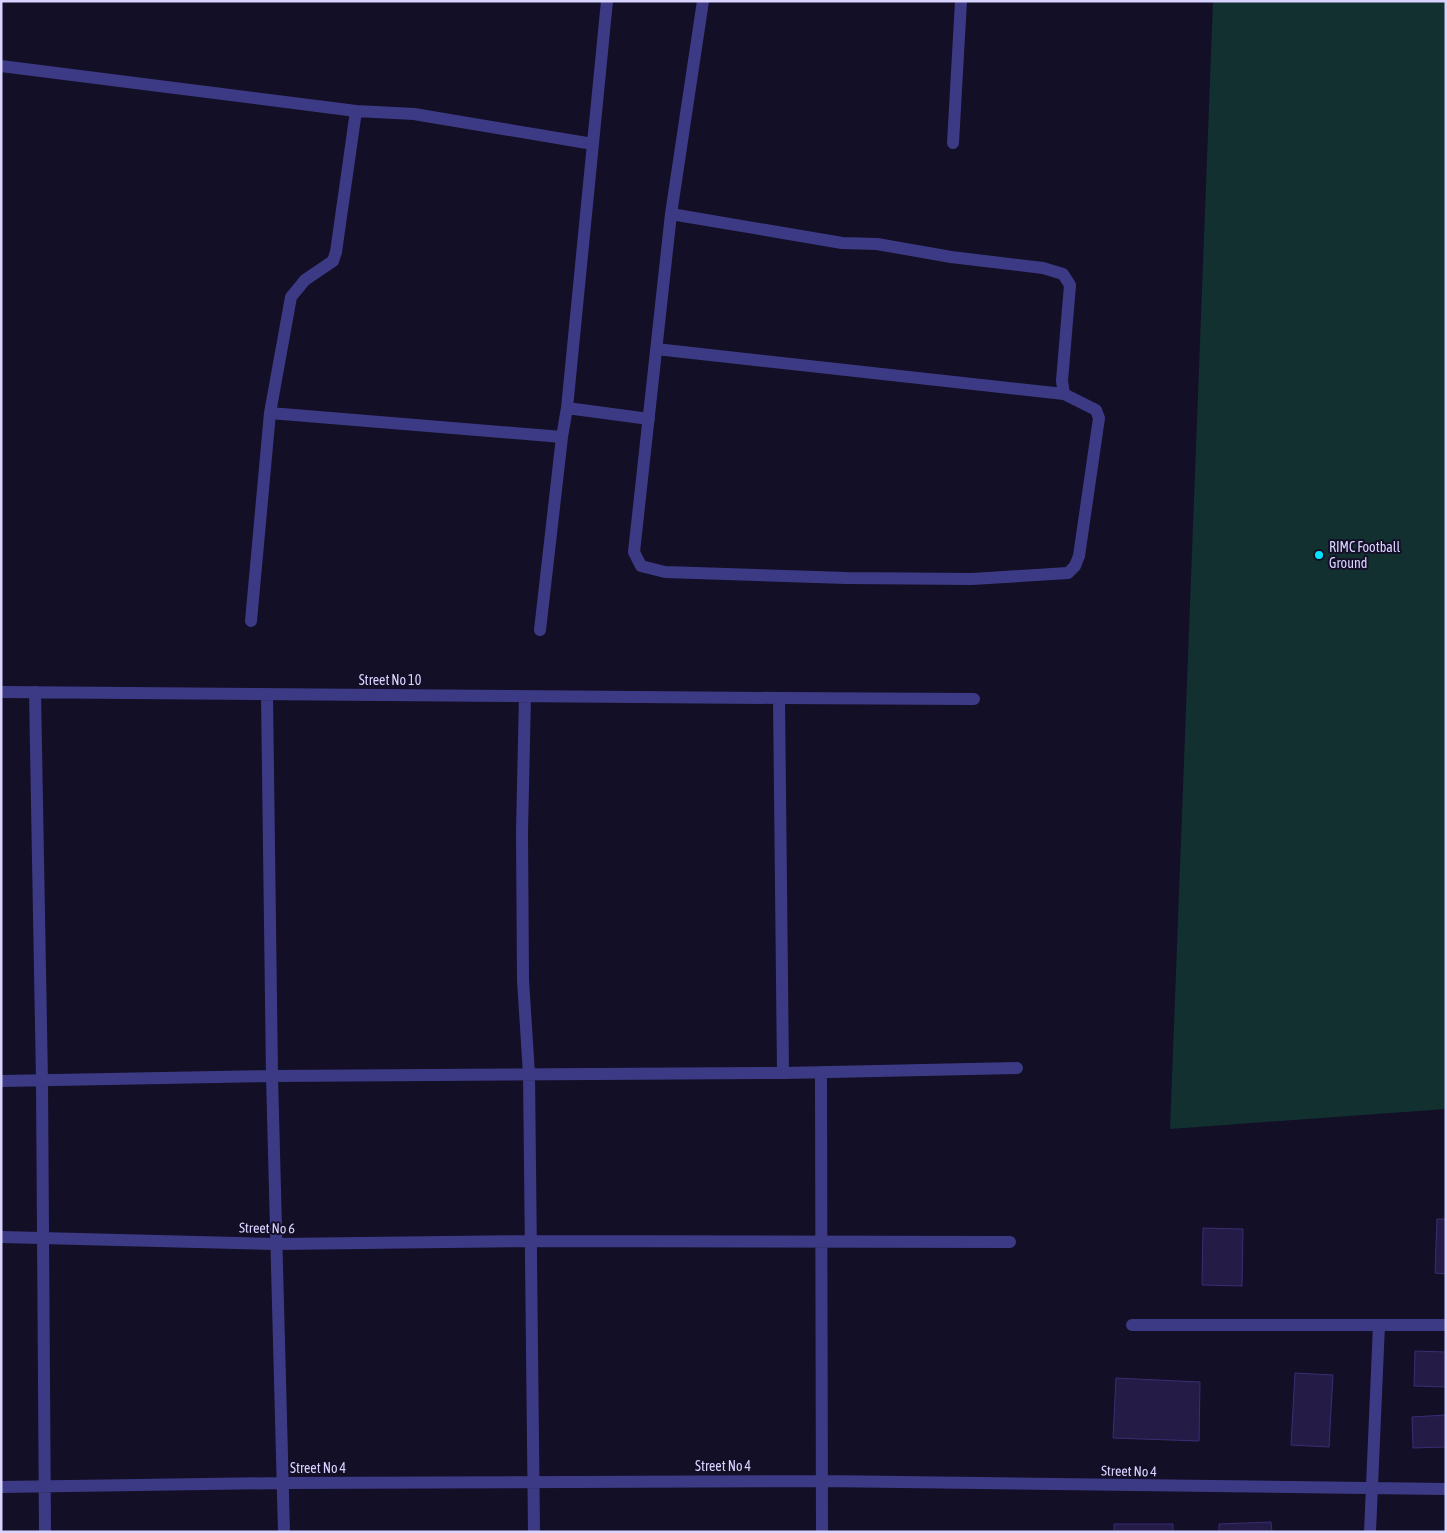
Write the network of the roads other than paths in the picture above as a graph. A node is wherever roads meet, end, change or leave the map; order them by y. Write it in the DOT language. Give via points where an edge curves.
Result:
graph roads {
  1 [pos="607,1"];
  2 [pos="703,1"];
  3 [pos="960,1"];
  4 [pos="1,66"];
  5 [pos="356,111"];
  6 [pos="953,143"];
  7 [pos="593,144"];
  8 [pos="671,214"];
  9 [pos="656,349"];
  10 [pos="1064,394"];
  11 [pos="567,408"];
  12 [pos="270,413"];
  13 [pos="649,419"];
  14 [pos="562,437"];
  15 [pos="251,621"];
  16 [pos="540,630"];
  17 [pos="1,692"];
  18 [pos="35,692"];
  19 [pos="267,694"];
  20 [pos="525,696"];
  21 [pos="779,698"];
  22 [pos="974,699"];
  23 [pos="1017,1068"];
  24 [pos="821,1072"];
  25 [pos="783,1073"];
  26 [pos="529,1074"];
  27 [pos="272,1076"];
  28 [pos="1,1081"];
  29 [pos="42,1081"];
  30 [pos="1,1237"];
  31 [pos="42,1237"];
  32 [pos="532,1241"];
  33 [pos="1010,1242"];
  34 [pos="822,1243"];
  35 [pos="276,1244"];
  36 [pos="1446,1324"];
  37 [pos="1132,1325"];
  38 [pos="1379,1326"];
  39 [pos="822,1481"];
  40 [pos="532,1482"];
  41 [pos="282,1483"];
  42 [pos="1,1487"];
  43 [pos="44,1487"];
  44 [pos="1371,1489"];
  45 [pos="1446,1489"];
  46 [pos="45,1532"];
  47 [pos="284,1532"];
  48 [pos="534,1532"];
  49 [pos="822,1532"];
  50 [pos="1370,1532"];
  1 -- 7 [label="street"];
  2 -- 8 [label="street"];
  3 -- 6 [label="street"];
  4 -- 5 [label="street"];
  5 -- 7 [label="street" via="414,114"];
  5 -- 12 [label="street" via="336,252 333,261 305,280 291,297"];
  7 -- 11 [label="street"];
  8 -- 9 [label="street"];
  8 -- 10 [label="street" via="842,242 877,244 1043,268 1063,274 1070,284 1062,381"];
  9 -- 10 [label="street"];
  9 -- 13 [label="street"];
  10 -- 13 [label="street" via="1096,410 1100,418 1079,556 1068,573 1052,575 972,579 846,578 665,572 641,566 634,552"];
  11 -- 13 [label="street"];
  11 -- 14 [label="street"];
  12 -- 14 [label="street"];
  12 -- 15 [label="street"];
  14 -- 16 [label="street"];
  17 -- 18 [label="street, Street No 10"];
  18 -- 19 [label="street, Street No 10"];
  18 -- 29 [label="street"];
  19 -- 20 [label="street, Street No 10"];
  19 -- 27 [label="street"];
  20 -- 21 [label="street, Street No 10"];
  20 -- 26 [label="street" via="523,960"];
  21 -- 22 [label="street, Street No 10"];
  21 -- 25 [label="street"];
  23 -- 24 [label="street"];
  24 -- 25 [label="street"];
  24 -- 34 [label="street"];
  25 -- 26 [label="street"];
  26 -- 27 [label="street"];
  26 -- 32 [label="street"];
  27 -- 29 [label="street"];
  27 -- 35 [label="street"];
  28 -- 29 [label="street"];
  29 -- 31 [label="street"];
  30 -- 31 [label="street, Street No 6"];
  31 -- 35 [label="street, Street No 6"];
  31 -- 43 [label="street"];
  32 -- 34 [label="street, Street No 6"];
  32 -- 35 [label="street, Street No 6"];
  32 -- 40 [label="street"];
  33 -- 34 [label="street, Street No 6"];
  34 -- 39 [label="street"];
  35 -- 41 [label="street"];
  36 -- 38 [label="street"];
  37 -- 38 [label="street"];
  38 -- 44 [label="street"];
  39 -- 40 [label="street, Street No 4"];
  39 -- 44 [label="street, Street No 4"];
  39 -- 49 [label="street"];
  40 -- 41 [label="street, Street No 4"];
  40 -- 48 [label="street"];
  41 -- 43 [label="street, Street No 4"];
  41 -- 47 [label="street"];
  42 -- 43 [label="street, Street No 4"];
  43 -- 46 [label="street"];
  44 -- 45 [label="street, Street No 4"];
  44 -- 50 [label="street"];
}
